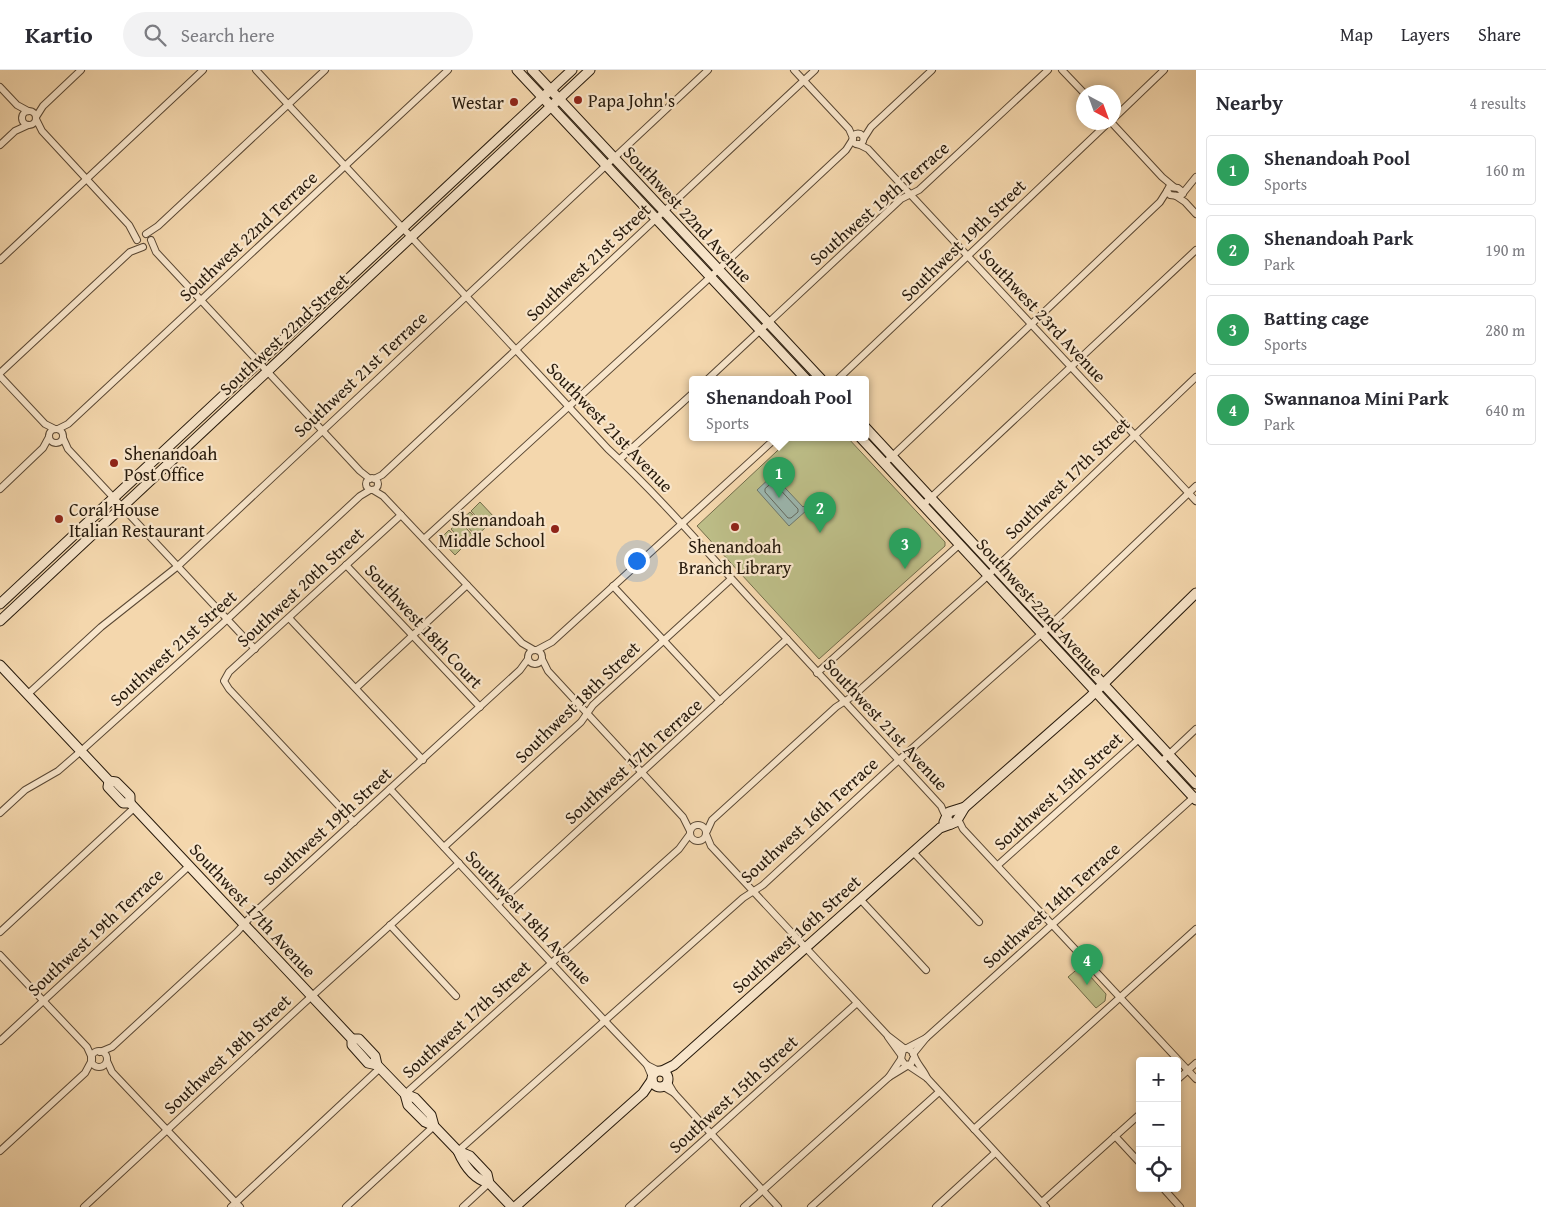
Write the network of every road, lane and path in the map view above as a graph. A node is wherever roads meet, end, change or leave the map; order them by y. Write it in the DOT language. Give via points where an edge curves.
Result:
graph roads {
  1 [pos="81,70"];
  2 [pos="203,70"];
  3 [pos="256,70"];
  4 [pos="325,70"];
  5 [pos="448,70"];
  6 [pos="517,70"];
  7 [pos="532,70"];
  8 [pos="572,70"];
  9 [pos="590,70"];
  10 [pos="708,70"];
  11 [pos="794,70"];
  12 [pos="815,70"];
  13 [pos="932,70"];
  14 [pos="1048,70"];
  15 [pos="1062,70"];
  16 [pos="1164,70"];
  17 [pos="804,80"];
  18 [pos="1076,85"];
  19 [pos="0,87"];
  20 [pos="550,90"];
  21 [pos="542,97"];
  22 [pos="559,99"];
  23 [pos="17,105"];
  24 [pos="288,105"];
  25 [pos="43,106"];
  26 [pos="551,107"];
  27 [pos="29,111"];
  28 [pos="1121,111"];
  29 [pos="23,118"];
  30 [pos="36,118"];
  31 [pos="29,125"];
  32 [pos="1102,130"];
  33 [pos="1118,130"];
  34 [pos="16,131"];
  35 [pos="42,131"];
  36 [pos="858,139"];
  37 [pos="0,145"];
  38 [pos="614,158"];
  39 [pos="606,165"];
  40 [pos="345,166"];
  41 [pos="1196,177"];
  42 [pos="86,179"];
  43 [pos="1175,192"];
  44 [pos="910,194"];
  45 [pos="664,212"];
  46 [pos="1196,214"];
  47 [pos="656,219"];
  48 [pos="131,227"];
  49 [pos="403,228"];
  50 [pos="148,237"];
  51 [pos="411,237"];
  52 [pos="137,240"];
  53 [pos="143,247"];
  54 [pos="1196,250"];
  55 [pos="131,252"];
  56 [pos="156,252"];
  57 [pos="968,256"];
  58 [pos="0,260"];
  59 [pos="718,270"];
  60 [pos="710,277"];
  61 [pos="467,296"];
  62 [pos="200,301"];
  63 [pos="768,324"];
  64 [pos="1031,324"];
  65 [pos="760,332"];
  66 [pos="516,350"];
  67 [pos="258,363"];
  68 [pos="1070,367"];
  69 [pos="267,372"];
  70 [pos="0,375"];
  71 [pos="711,376"];
  72 [pos="803,376"];
  73 [pos="818,376"];
  74 [pos="841,376"];
  75 [pos="1196,377"];
  76 [pos="689,397"];
  77 [pos="569,406"];
  78 [pos="45,424"];
  79 [pos="68,424"];
  80 [pos="56,429"];
  81 [pos="322,431"];
  82 [pos="869,431"];
  83 [pos="1134,435"];
  84 [pos="49,436"];
  85 [pos="60,440"];
  86 [pos="773,441"];
  87 [pos="864,441"];
  88 [pos="43,448"];
  89 [pos="893,456"];
  90 [pos="620,459"];
  91 [pos="884,463"];
  92 [pos="372,484"];
  93 [pos="1196,486"];
  94 [pos="0,489"];
  95 [pos="1188,493"];
  96 [pos="931,497"];
  97 [pos="114,498"];
  98 [pos="1196,501"];
  99 [pos="923,505"];
  100 [pos="122,507"];
  101 [pos="401,515"];
  102 [pos="682,524"];
  103 [pos="424,539"];
  104 [pos="960,544"];
  105 [pos="346,565"];
  106 [pos="178,566"];
  107 [pos="996,567"];
  108 [pos="988,575"];
  109 [pos="731,579"];
  110 [pos="467,585"];
  111 [pos="613,586"];
  112 [pos="1196,593"];
  113 [pos="0,604"];
  114 [pos="289,618"];
  115 [pos="228,619"];
  116 [pos="0,621"];
  117 [pos="1049,626"];
  118 [pos="1041,634"];
  119 [pos="413,635"];
  120 [pos="787,639"];
  121 [pos="663,641"];
  122 [pos="552,642"];
  123 [pos="522,643"];
  124 [pos="255,649"];
  125 [pos="536,650"];
  126 [pos="528,658"];
  127 [pos="542,658"];
  128 [pos="535,664"];
  129 [pos="0,665"];
  130 [pos="520,670"];
  131 [pos="548,670"];
  132 [pos="817,673"];
  133 [pos="1102,684"];
  134 [pos="356,688"];
  135 [pos="1095,692"];
  136 [pos="28,694"];
  137 [pos="720,701"];
  138 [pos="844,702"];
  139 [pos="480,707"];
  140 [pos="587,713"];
  141 [pos="1196,729"];
  142 [pos="1139,739"];
  143 [pos="82,752"];
  144 [pos="1169,754"];
  145 [pos="423,760"];
  146 [pos="900,760"];
  147 [pos="1161,762"];
  148 [pos="643,772"];
  149 [pos="1196,784"];
  150 [pos="390,789"];
  151 [pos="1195,797"];
  152 [pos="132,805"];
  153 [pos="0,813"];
  154 [pos="683,817"];
  155 [pos="953,818"];
  156 [pos="712,820"];
  157 [pos="354,822"];
  158 [pos="699,825"];
  159 [pos="690,833"];
  160 [pos="706,833"];
  161 [pos="697,841"];
  162 [pos="711,846"];
  163 [pos="444,847"];
  164 [pos="682,847"];
  165 [pos="913,852"];
  166 [pos="459,863"];
  167 [pos="998,865"];
  168 [pos="189,866"];
  169 [pos="753,892"];
  170 [pos="860,899"];
  171 [pos="498,904"];
  172 [pos="979,922"];
  173 [pos="244,924"];
  174 [pos="390,925"];
  175 [pos="1052,925"];
  176 [pos="1196,929"];
  177 [pos="0,932"];
  178 [pos="805,948"];
  179 [pos="0,955"];
  180 [pos="552,963"];
  181 [pos="926,970"];
  182 [pos="312,996"];
  183 [pos="456,996"];
  184 [pos="1120,998"];
  185 [pos="44,1001"];
  186 [pos="857,1003"];
  187 [pos="605,1021"];
  188 [pos="888,1036"];
  189 [pos="926,1038"];
  190 [pos="0,1041"];
  191 [pos="87,1047"];
  192 [pos="112,1047"];
  193 [pos="906,1048"];
  194 [pos="99,1052"];
  195 [pos="913,1056"];
  196 [pos="901,1057"];
  197 [pos="92,1059"];
  198 [pos="107,1060"];
  199 [pos="1196,1063"];
  200 [pos="908,1066"];
  201 [pos="99,1067"];
  202 [pos="378,1067"];
  203 [pos="1188,1070"];
  204 [pos="112,1072"];
  205 [pos="85,1073"];
  206 [pos="1181,1076"];
  207 [pos="889,1077"];
  208 [pos="926,1078"];
  209 [pos="660,1079"];
  210 [pos="1196,1079"];
  211 [pos="939,1092"];
  212 [pos="405,1094"];
  213 [pos="1136,1118"];
  214 [pos="434,1126"];
  215 [pos="974,1129"];
  216 [pos="167,1130"];
  217 [pos="711,1134"];
  218 [pos="1115,1136"];
  219 [pos="458,1151"];
  220 [pos="0,1152"];
  221 [pos="995,1152"];
  222 [pos="1136,1159"];
  223 [pos="489,1183"];
  224 [pos="763,1190"];
  225 [pos="1167,1192"];
  226 [pos="1044,1205"];
  227 [pos="236,1206"];
  228 [pos="84,1207"];
  229 [pos="346,1207"];
  230 [pos="463,1207"];
  231 [pos="513,1207"];
  232 [pos="629,1207"];
  233 [pos="744,1207"];
  234 [pos="778,1207"];
  235 [pos="811,1207"];
  236 [pos="936,1207"];
  237 [pos="1180,1207"];
  1 -- 25 [label="street"];
  2 -- 42 [label="street"];
  3 -- 24 [label="street, Southwest 21st Avenue"];
  4 -- 24 [label="street"];
  5 -- 40 [label="street, Southwest 22nd Terrace"];
  6 -- 21 [label="main road, Southwest 22nd Avenue"];
  7 -- 20 [label="main road, Southwest 22nd Avenue"];
  8 -- 20 [label="main road, Southwest 22nd Street"];
  9 -- 22 [label="main road, Southwest 22nd Street"];
  10 -- 38 [label="street, Southwest 21st Terrace"];
  11 -- 17 [label="street, Southwest 23rd Avenue"];
  12 -- 17 [label="street, Southwest 21st Street"];
  13 -- 36 [label="street"];
  14 -- 44 [label="street, Southwest 19th Terrace" via="919,190"];
  15 -- 18 [label="street"];
  16 -- 28 [label="street"];
  17 -- 36 [label="street, Southwest 23rd Avenue"];
  17 -- 45 [label="street, Southwest 21st Street"];
  19 -- 23 [label="street"];
  20 -- 21 [label="main road, Southwest 22nd Street"];
  20 -- 22 [label="main road, Southwest 22nd Avenue"];
  21 -- 26 [label="main road, Southwest 22nd Avenue"];
  21 -- 49 [label="main road, Southwest 22nd Street"];
  22 -- 26 [label="main road, Southwest 22nd Street"];
  22 -- 38 [label="main road, Southwest 22nd Avenue"];
  23 -- 27 [label="street"];
  23 -- 29 [label="street"];
  24 -- 40 [label="street, Southwest 21st Avenue"];
  24 -- 50 [label="street"];
  25 -- 27 [label="street"];
  25 -- 30 [label="street"];
  26 -- 39 [label="main road, Southwest 22nd Avenue"];
  26 -- 51 [label="main road, Southwest 22nd Street"];
  27 -- 29 [label="street"];
  27 -- 30 [label="street"];
  29 -- 31 [label="street"];
  29 -- 34 [label="street"];
  30 -- 31 [label="street" via="34,124"];
  30 -- 35 [label="street"];
  31 -- 34 [label="street"];
  31 -- 35 [label="street"];
  32 -- 57 [label="street, Southwest 19th Street"];
  33 -- 43 [label="street"];
  34 -- 37 [label="street"];
  35 -- 42 [label="street"];
  36 -- 44 [label="street, Southwest 23rd Avenue"];
  36 -- 59 [label="street"];
  38 -- 39 [label="street, Southwest 21st Terrace"];
  38 -- 45 [label="main road, Southwest 22nd Avenue"];
  39 -- 47 [label="main road, Southwest 22nd Avenue"];
  39 -- 61 [label="street, Southwest 21st Terrace"];
  40 -- 49 [label="street, Southwest 21st Avenue"];
  40 -- 62 [label="street, Southwest 22nd Terrace"];
  41 -- 43 [label="street"];
  42 -- 48 [label="street"];
  42 -- 58 [label="street"];
  43 -- 46 [label="street"];
  43 -- 64 [label="street" via="1161,201"];
  44 -- 57 [label="street, Southwest 23rd Avenue"];
  44 -- 63 [label="street, Southwest 19th Terrace"];
  45 -- 47 [label="street, Southwest 21st Street"];
  45 -- 59 [label="main road, Southwest 22nd Avenue"];
  47 -- 60 [label="main road, Southwest 22nd Avenue"];
  47 -- 66 [label="street, Southwest 21st Street"];
  48 -- 50 [label="street"];
  48 -- 52 [label="street"];
  49 -- 51 [label="street, Southwest 21st Avenue"];
  49 -- 67 [label="main road, Southwest 22nd Street"];
  50 -- 52 [label="street" via="139,235"];
  50 -- 53 [label="street" via="149,245"];
  50 -- 56 [label="street"];
  51 -- 61 [label="street, Southwest 21st Avenue"];
  51 -- 69 [label="main road, Southwest 22nd Street"];
  52 -- 53 [label="street"];
  52 -- 55 [label="street"];
  53 -- 55 [label="street"];
  53 -- 56 [label="street"];
  54 -- 68 [label="street"];
  55 -- 70 [label="street"];
  56 -- 62 [label="street"];
  57 -- 64 [label="street, Southwest 23rd Avenue"];
  57 -- 74 [label="street, Southwest 19th Street"];
  59 -- 60 [label="street"];
  59 -- 63 [label="main road, Southwest 22nd Avenue"];
  60 -- 65 [label="main road, Southwest 22nd Avenue"];
  60 -- 77 [label="street"];
  61 -- 66 [label="street, Southwest 21st Avenue"];
  61 -- 81 [label="street, Southwest 21st Terrace"];
  62 -- 67 [label="street"];
  62 -- 79 [label="street, Southwest 22nd Terrace"];
  63 -- 65 [label="street, Southwest 19th Terrace"];
  63 -- 73 [label="main road, Southwest 22nd Avenue"];
  64 -- 68 [label="street, Southwest 23rd Avenue"];
  64 -- 89 [label="street"];
  65 -- 71 [label="street, Southwest 19th Terrace"];
  65 -- 72 [label="main road, Southwest 22nd Avenue"];
  66 -- 77 [label="street, Southwest 21st Avenue"];
  66 -- 92 [label="street, Southwest 21st Street"];
  67 -- 69 [label="street"];
  67 -- 97 [label="main road, Southwest 22nd Street"];
  68 -- 83 [label="street, Southwest 23rd Avenue"];
  68 -- 96 [label="street"];
  69 -- 81 [label="street"];
  69 -- 100 [label="main road, Southwest 22nd Street"];
  70 -- 78 [label="street"];
  75 -- 83 [label="street, Southwest 17th Street"];
  76 -- 90 [label="street"];
  77 -- 90 [label="street, Southwest 21st Avenue"];
  77 -- 103 [label="street"];
  78 -- 80 [label="street"];
  78 -- 84 [label="street"];
  79 -- 80 [label="street, Southwest 22nd Terrace"];
  79 -- 85 [label="street, Southwest 22nd Terrace"];
  80 -- 84 [label="street"];
  80 -- 85 [label="street"];
  81 -- 92 [label="street"];
  81 -- 106 [label="street, Southwest 21st Terrace"];
  82 -- 89 [label="main road, Southwest 22nd Avenue"];
  83 -- 95 [label="street, Southwest 23rd Avenue"];
  83 -- 107 [label="street, Southwest 17th Street"];
  84 -- 85 [label="street"];
  84 -- 88 [label="street"];
  85 -- 88 [label="street"];
  85 -- 97 [label="street"];
  86 -- 102 [label="street"];
  87 -- 91 [label="main road, Southwest 22nd Avenue"];
  88 -- 94 [label="street"];
  89 -- 91 [label="street"];
  89 -- 96 [label="main road, Southwest 22nd Avenue"];
  90 -- 102 [label="street, Southwest 21st Avenue"];
  91 -- 99 [label="main road, Southwest 22nd Avenue"];
  92 -- 101 [label="street"];
  92 -- 115 [label="street, Southwest 21st Street"];
  93 -- 95 [label="street, Southwest 16th Terrace"];
  95 -- 98 [label="street, Southwest 23rd Avenue"];
  95 -- 117 [label="street, Southwest 16th Terrace"];
  96 -- 99 [label="street"];
  96 -- 107 [label="main road, Southwest 22nd Avenue"];
  97 -- 100 [label="street"];
  97 -- 113 [label="main road, Southwest 22nd Street"];
  99 -- 104 [label="main road, Southwest 22nd Avenue"];
  100 -- 106 [label="street"];
  100 -- 116 [label="main road, Southwest 22nd Street"];
  101 -- 103 [label="street"];
  101 -- 105 [label="street, Southwest 20th Street"];
  102 -- 109 [label="street, Southwest 21st Avenue"];
  102 -- 111 [label="street"];
  103 -- 110 [label="street"];
  104 -- 108 [label="main road, Southwest 22nd Avenue"];
  104 -- 132 [label="street"];
  105 -- 114 [label="street, Southwest 20th Street"];
  105 -- 119 [label="street, Southwest 18th Court"];
  106 -- 115 [label="street"];
  106 -- 136 [label="street, Southwest 21st Terrace" via="101,627"];
  107 -- 108 [label="street, Southwest 17th Street"];
  107 -- 117 [label="main road, Southwest 22nd Avenue"];
  108 -- 118 [label="main road, Southwest 22nd Avenue"];
  108 -- 138 [label="street, Southwest 17th Street"];
  109 -- 120 [label="street, Southwest 21st Avenue"];
  109 -- 121 [label="street, Southwest 18th Street"];
  110 -- 119 [label="street"];
  110 -- 123 [label="street"];
  111 -- 121 [label="street"];
  111 -- 122 [label="street"];
  112 -- 133 [label="main road, Southwest 16th Street"];
  114 -- 124 [label="street, Southwest 20th Street"];
  114 -- 134 [label="street"];
  115 -- 124 [label="street"];
  115 -- 143 [label="street, Southwest 21st Street"];
  117 -- 118 [label="street, Southwest 16th Terrace"];
  117 -- 133 [label="main road, Southwest 22nd Avenue"];
  118 -- 135 [label="main road, Southwest 22nd Avenue"];
  118 -- 146 [label="street, Southwest 16th Terrace"];
  119 -- 134 [label="street"];
  119 -- 139 [label="street, Southwest 18th Court"];
  120 -- 132 [label="street, Southwest 21st Avenue"];
  120 -- 137 [label="street, Southwest 17th Terrace"];
  121 -- 137 [label="street"];
  121 -- 140 [label="street, Southwest 18th Street"];
  122 -- 125 [label="street"];
  122 -- 127 [label="street"];
  123 -- 125 [label="street"];
  123 -- 126 [label="street"];
  124 -- 157 [label="street, Southwest 20th Street" via="230,672 225,683"];
  125 -- 126 [label="street" via="530,652"];
  125 -- 127 [label="street"];
  126 -- 128 [label="street"];
  126 -- 130 [label="street, Southwest 19th Street"];
  127 -- 128 [label="street"];
  127 -- 131 [label="street"];
  128 -- 130 [label="street, Southwest 19th Street"];
  128 -- 131 [label="street"];
  129 -- 136 [label="main road, Southwest 17th Avenue"];
  130 -- 139 [label="street, Southwest 19th Street"];
  131 -- 140 [label="street"];
  132 -- 138 [label="street, Southwest 21st Avenue"];
  133 -- 135 [label="main road, Southwest 16th Street"];
  133 -- 144 [label="main road, Southwest 22nd Avenue"];
  134 -- 145 [label="street"];
  135 -- 142 [label="main road, Southwest 22nd Avenue"];
  135 -- 155 [label="main road, Southwest 16th Street"];
  136 -- 143 [label="main road, Southwest 17th Avenue"];
  137 -- 148 [label="street, Southwest 17th Terrace"];
  138 -- 146 [label="street, Southwest 21st Avenue"];
  138 -- 156 [label="street, Southwest 17th Street"];
  139 -- 145 [label="street, Southwest 19th Street"];
  140 -- 148 [label="street"];
  140 -- 163 [label="street, Southwest 18th Street"];
  141 -- 144 [label="street"];
  142 -- 147 [label="main road, Southwest 22nd Avenue"];
  142 -- 167 [label="street, Southwest 15th Street"];
  143 -- 152 [label="main road, Southwest 17th Avenue" via="109,781 116,782 130,796"];
  143 -- 153 [label="street, Southwest 21st Street" via="25,790"];
  144 -- 147 [label="street"];
  144 -- 149 [label="main road, Southwest 22nd Avenue"];
  145 -- 150 [label="street, Southwest 19th Street"];
  146 -- 155 [label="street, Southwest 21st Avenue"];
  146 -- 169 [label="street, Southwest 16th Terrace"];
  147 -- 151 [label="main road, Southwest 22nd Avenue"];
  148 -- 154 [label="street"];
  148 -- 171 [label="street, Southwest 17th Terrace"];
  150 -- 157 [label="street, Southwest 19th Street"];
  150 -- 163 [label="street, Southwest 18th Avenue"];
  151 -- 175 [label="street, Southwest 14th Terrace"];
  152 -- 168 [label="main road, Southwest 17th Avenue"];
  152 -- 177 [label="street"];
  154 -- 158 [label="street"];
  154 -- 159 [label="street"];
  155 -- 165 [label="main road, Southwest 16th Street"];
  155 -- 167 [label="street, Southwest 21st Avenue"];
  156 -- 158 [label="street, Southwest 17th Street"];
  156 -- 160 [label="street, Southwest 17th Street"];
  157 -- 173 [label="street, Southwest 19th Street"];
  158 -- 159 [label="street" via="693,826"];
  158 -- 160 [label="street"];
  159 -- 161 [label="street"];
  159 -- 164 [label="street, Southwest 17th Street"];
  160 -- 161 [label="street" via="704,839"];
  160 -- 162 [label="street"];
  161 -- 162 [label="street"];
  161 -- 164 [label="street, Southwest 17th Street"];
  162 -- 169 [label="street"];
  163 -- 166 [label="street, Southwest 18th Avenue"];
  164 -- 180 [label="street, Southwest 17th Street"];
  165 -- 170 [label="main road, Southwest 16th Street"];
  165 -- 172 [label="street"];
  166 -- 171 [label="street, Southwest 18th Avenue"];
  166 -- 174 [label="street, Southwest 18th Street"];
  167 -- 175 [label="street, Southwest 21st Avenue"];
  168 -- 173 [label="main road, Southwest 17th Avenue"];
  168 -- 185 [label="street, Southwest 19th Terrace"];
  169 -- 178 [label="street"];
  169 -- 187 [label="street, Southwest 16th Terrace"];
  170 -- 178 [label="main road, Southwest 16th Street"];
  170 -- 181 [label="street"];
  171 -- 180 [label="street, Southwest 18th Avenue"];
  173 -- 182 [label="main road, Southwest 17th Avenue"];
  173 -- 192 [label="street, Southwest 19th Street"];
  174 -- 182 [label="street, Southwest 18th Street"];
  174 -- 183 [label="street"];
  175 -- 184 [label="street, Southwest 21st Avenue"];
  175 -- 189 [label="street, Southwest 14th Terrace"];
  176 -- 184 [label="street"];
  178 -- 186 [label="street"];
  178 -- 209 [label="main road, Southwest 16th Street"];
  179 -- 185 [label="street"];
  180 -- 187 [label="street, Southwest 18th Avenue"];
  180 -- 212 [label="street, Southwest 17th Street"];
  182 -- 202 [label="main road, Southwest 17th Avenue" via="352,1039 359,1039 375,1056"];
  182 -- 216 [label="street, Southwest 18th Street"];
  184 -- 203 [label="street, Southwest 21st Avenue"];
  184 -- 215 [label="street"];
  185 -- 190 [label="street, Southwest 19th Terrace"];
  185 -- 191 [label="street"];
  186 -- 188 [label="street"];
  186 -- 217 [label="street, Southwest 15th Street"];
  187 -- 209 [label="street, Southwest 18th Avenue"];
  187 -- 219 [label="street, Southwest 16th Terrace"];
  188 -- 193 [label="street"];
  188 -- 196 [label="street"];
  189 -- 193 [label="street, Southwest 14th Terrace"];
  189 -- 195 [label="street, Southwest 14th Terrace"];
  191 -- 194 [label="street"];
  191 -- 197 [label="street"];
  192 -- 194 [label="street, Southwest 19th Street"];
  192 -- 198 [label="street, Southwest 19th Street"];
  193 -- 195 [label="street" via="913,1052"];
  193 -- 196 [label="street"];
  194 -- 197 [label="street"];
  194 -- 198 [label="street"];
  195 -- 200 [label="street, Southwest 14th Terrace"];
  195 -- 208 [label="street"];
  196 -- 200 [label="street" via="903,1064"];
  196 -- 207 [label="street"];
  197 -- 201 [label="street"];
  197 -- 205 [label="street"];
  198 -- 201 [label="street"];
  198 -- 204 [label="street"];
  199 -- 203 [label="street"];
  200 -- 207 [label="street"];
  200 -- 208 [label="street"];
  201 -- 204 [label="street"];
  201 -- 205 [label="street"];
  202 -- 212 [label="main road, Southwest 17th Avenue"];
  202 -- 227 [label="street"];
  203 -- 206 [label="street"];
  203 -- 210 [label="street, Southwest 21st Avenue"];
  204 -- 216 [label="street"];
  205 -- 220 [label="street"];
  207 -- 224 [label="street"];
  208 -- 211 [label="street"];
  209 -- 217 [label="street"];
  209 -- 231 [label="main road, Southwest 16th Street"];
  211 -- 215 [label="street"];
  211 -- 235 [label="street"];
  212 -- 214 [label="main road, Southwest 17th Avenue" via="415,1098 431,1115"];
  213 -- 218 [label="street"];
  214 -- 219 [label="main road, Southwest 17th Avenue"];
  214 -- 229 [label="street"];
  215 -- 221 [label="street"];
  216 -- 227 [label="street"];
  216 -- 228 [label="street, Southwest 18th Street"];
  217 -- 224 [label="street"];
  217 -- 232 [label="street, Southwest 15th Street"];
  218 -- 222 [label="street"];
  218 -- 226 [label="street"];
  219 -- 223 [label="main road, Southwest 17th Avenue" via="476,1162 487,1174"];
  221 -- 226 [label="street"];
  221 -- 236 [label="street"];
  223 -- 230 [label="street"];
  223 -- 231 [label="main road, Southwest 17th Avenue"];
  224 -- 233 [label="street"];
  224 -- 234 [label="street"];
  225 -- 237 [label="street"];
}
